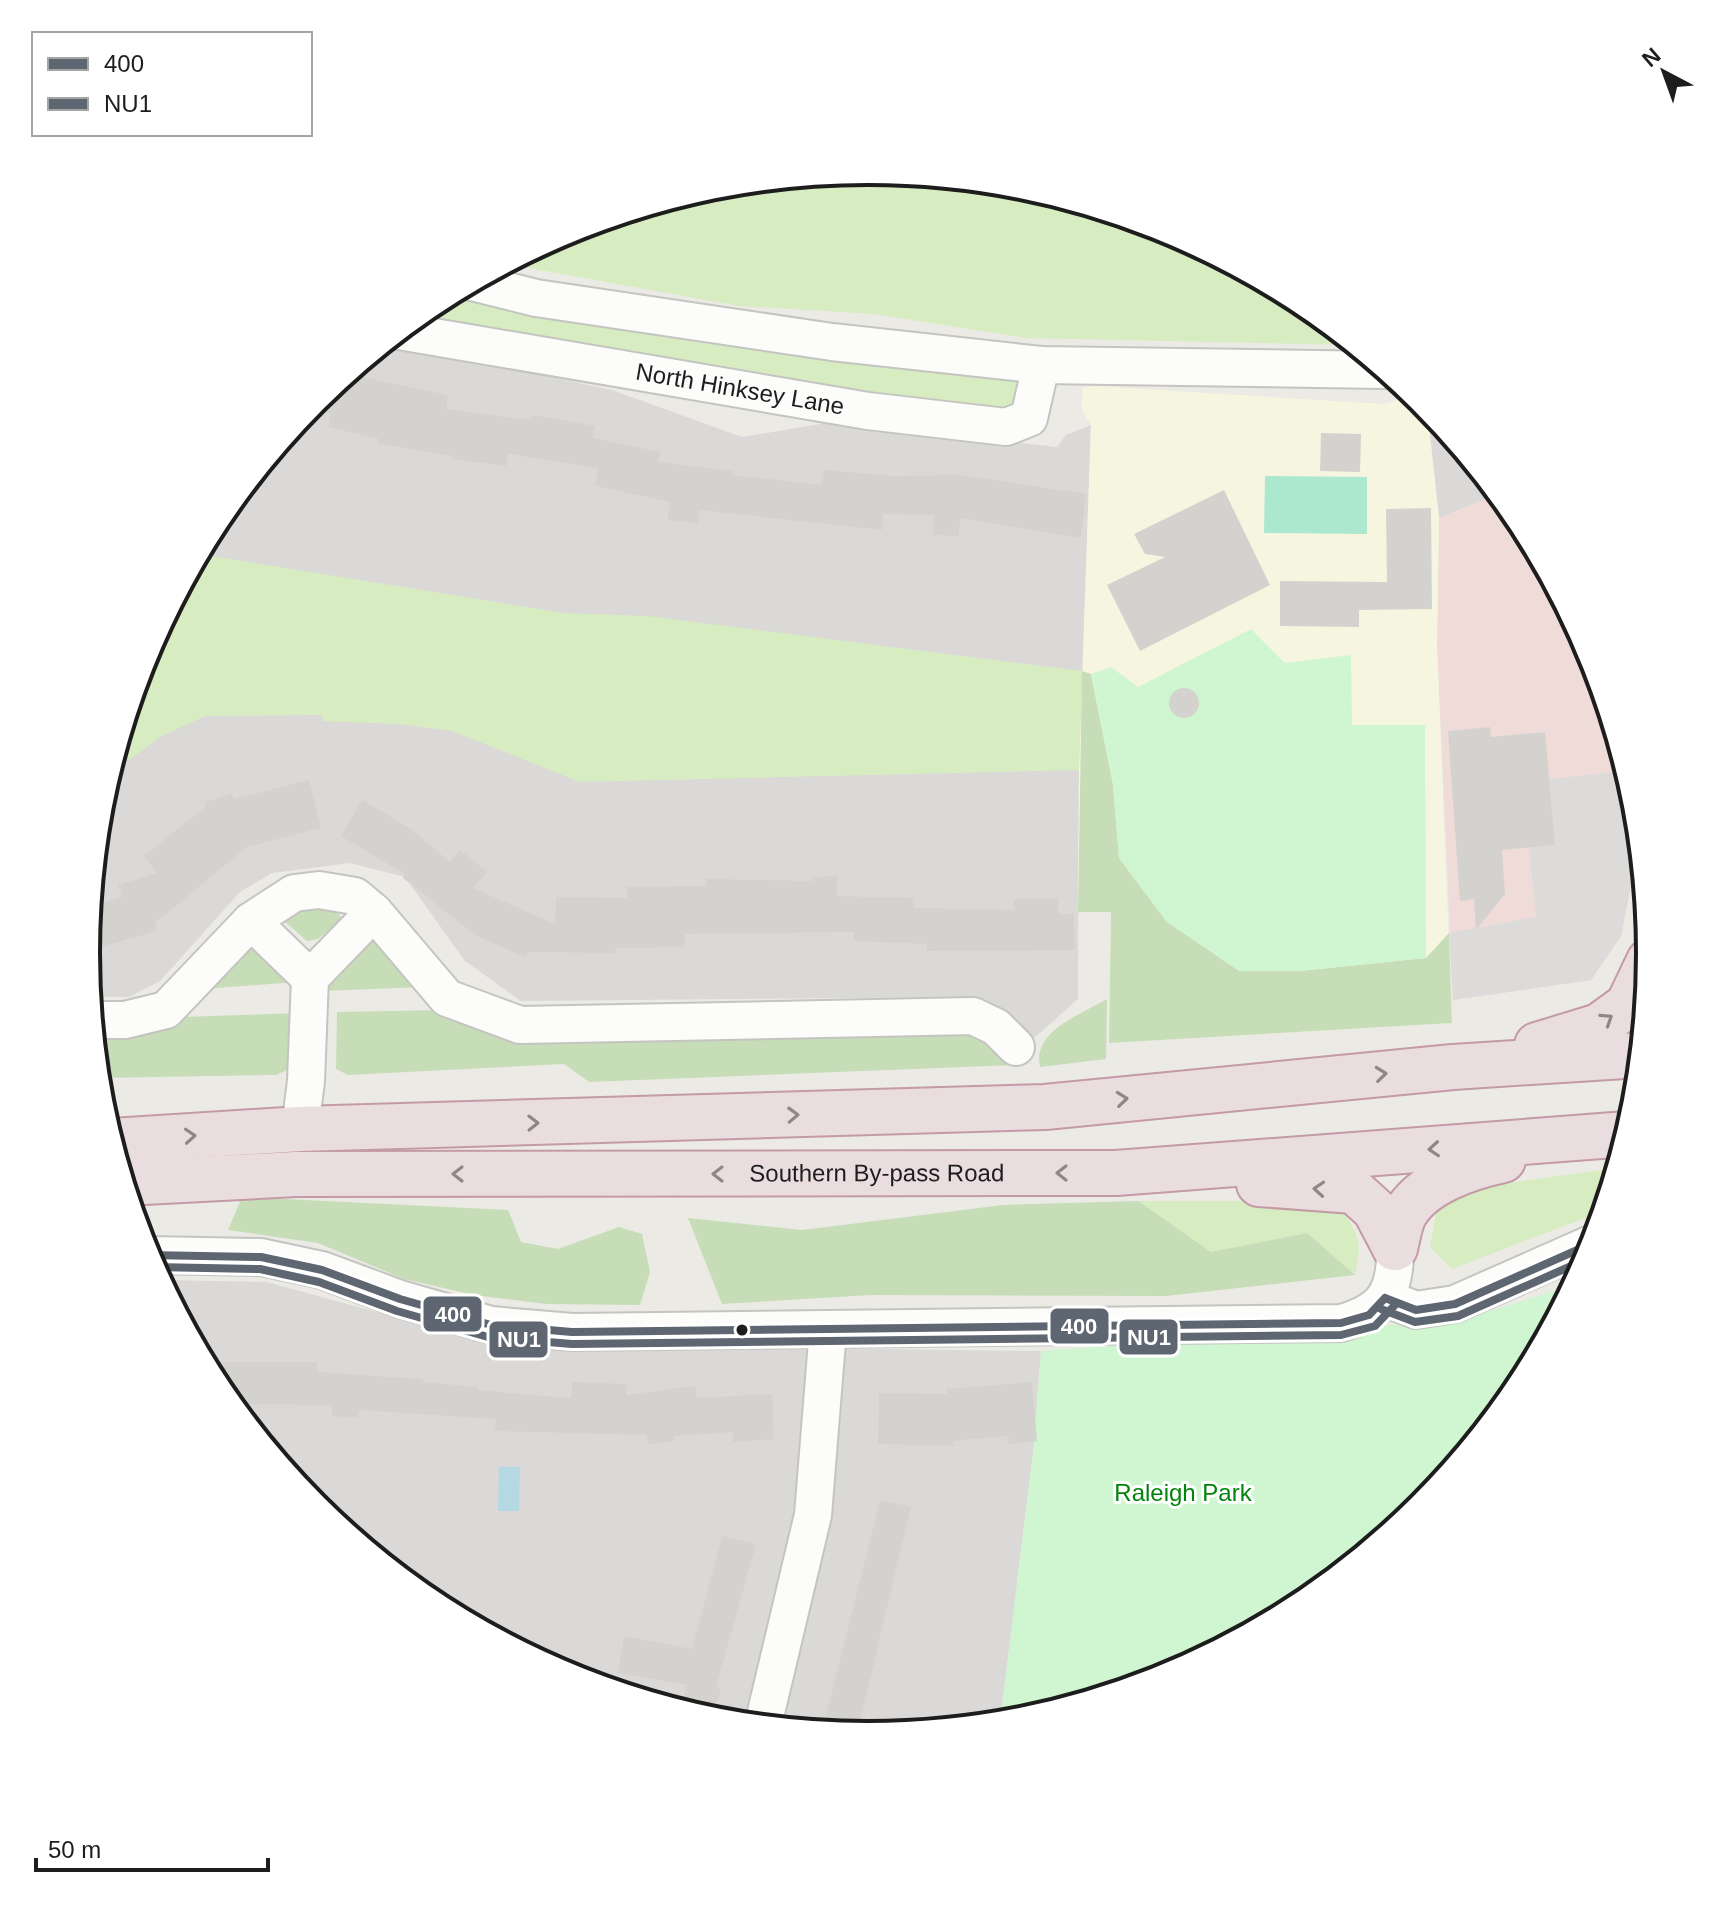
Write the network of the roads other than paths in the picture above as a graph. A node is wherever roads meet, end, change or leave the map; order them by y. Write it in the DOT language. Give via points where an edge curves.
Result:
graph roads {
  1 [pos="488,286"];
  2 [pos="414,334"];
  3 [pos="1041,365"];
  4 [pos="1367,370"];
  5 [pos="374,912"];
  6 [pos="251,921"];
  7 [pos="310,978"];
  8 [pos="1634,991"];
  9 [pos="104,1020"];
  10 [pos="1016,1047"];
  11 [pos="1629,1056"];
  12 [pos="1453,1067"];
  13 [pos="300,1129"];
  14 [pos="1614,1135"];
  15 [pos="1613,1136"];
  16 [pos="123,1140"];
  17 [pos="1116,1173"];
  18 [pos="136,1182"];
  19 [pos="1395,1248"];
  20 [pos="1576,1250"];
  21 [pos="162,1255"];
  22 [pos="1385,1298"];
  23 [pos="828,1329"];
  24 [pos="766,1714"];
  1 -- 3 [label="street" via="536,298 816,340"];
  2 -- 3 [label="street, North Hinksey Lane" via="868,411 1006,427 1029,418"];
  3 -- 4 [label="street"];
  5 -- 6 [label="street" via="355,896 319,890 294,893"];
  5 -- 7 [label="street"];
  5 -- 10 [label="street" via="447,998 520,1025 973,1016 996,1027"];
  6 -- 7 [label="street"];
  6 -- 9 [label="street" via="166,1010"];
  7 -- 13 [label="street"];
  12 -- 8 [label="highway, one-way" via="1599,1026 1628,1005"];
  11 -- 12 [label="highway"];
  13 -- 12 [label="highway, one-way" via="1045,1107"];
  16 -- 13 [label="highway, one-way"];
  14 -- 17 [label="highway, Southern By-pass Road, one-way"];
  15 -- 19 [label="highway" via="1480,1165 1436,1185 1406,1211"];
  17 -- 18 [label="highway, Southern By-pass Road, one-way" via="296,1174"];
  19 -- 17 [label="highway, one-way" via="1375,1210 1354,1191"];
  19 -- 22 [label="street" via="1395,1277"];
  20 -- 22 [label="street" via="1455,1304 1416,1310"];
  21 -- 23 [label="street" via="261,1257 322,1270 491,1325 572,1332"];
  22 -- 23 [label="street" via="1369,1315 1341,1323"];
  23 -- 24 [label="street" via="813,1515"];
}
